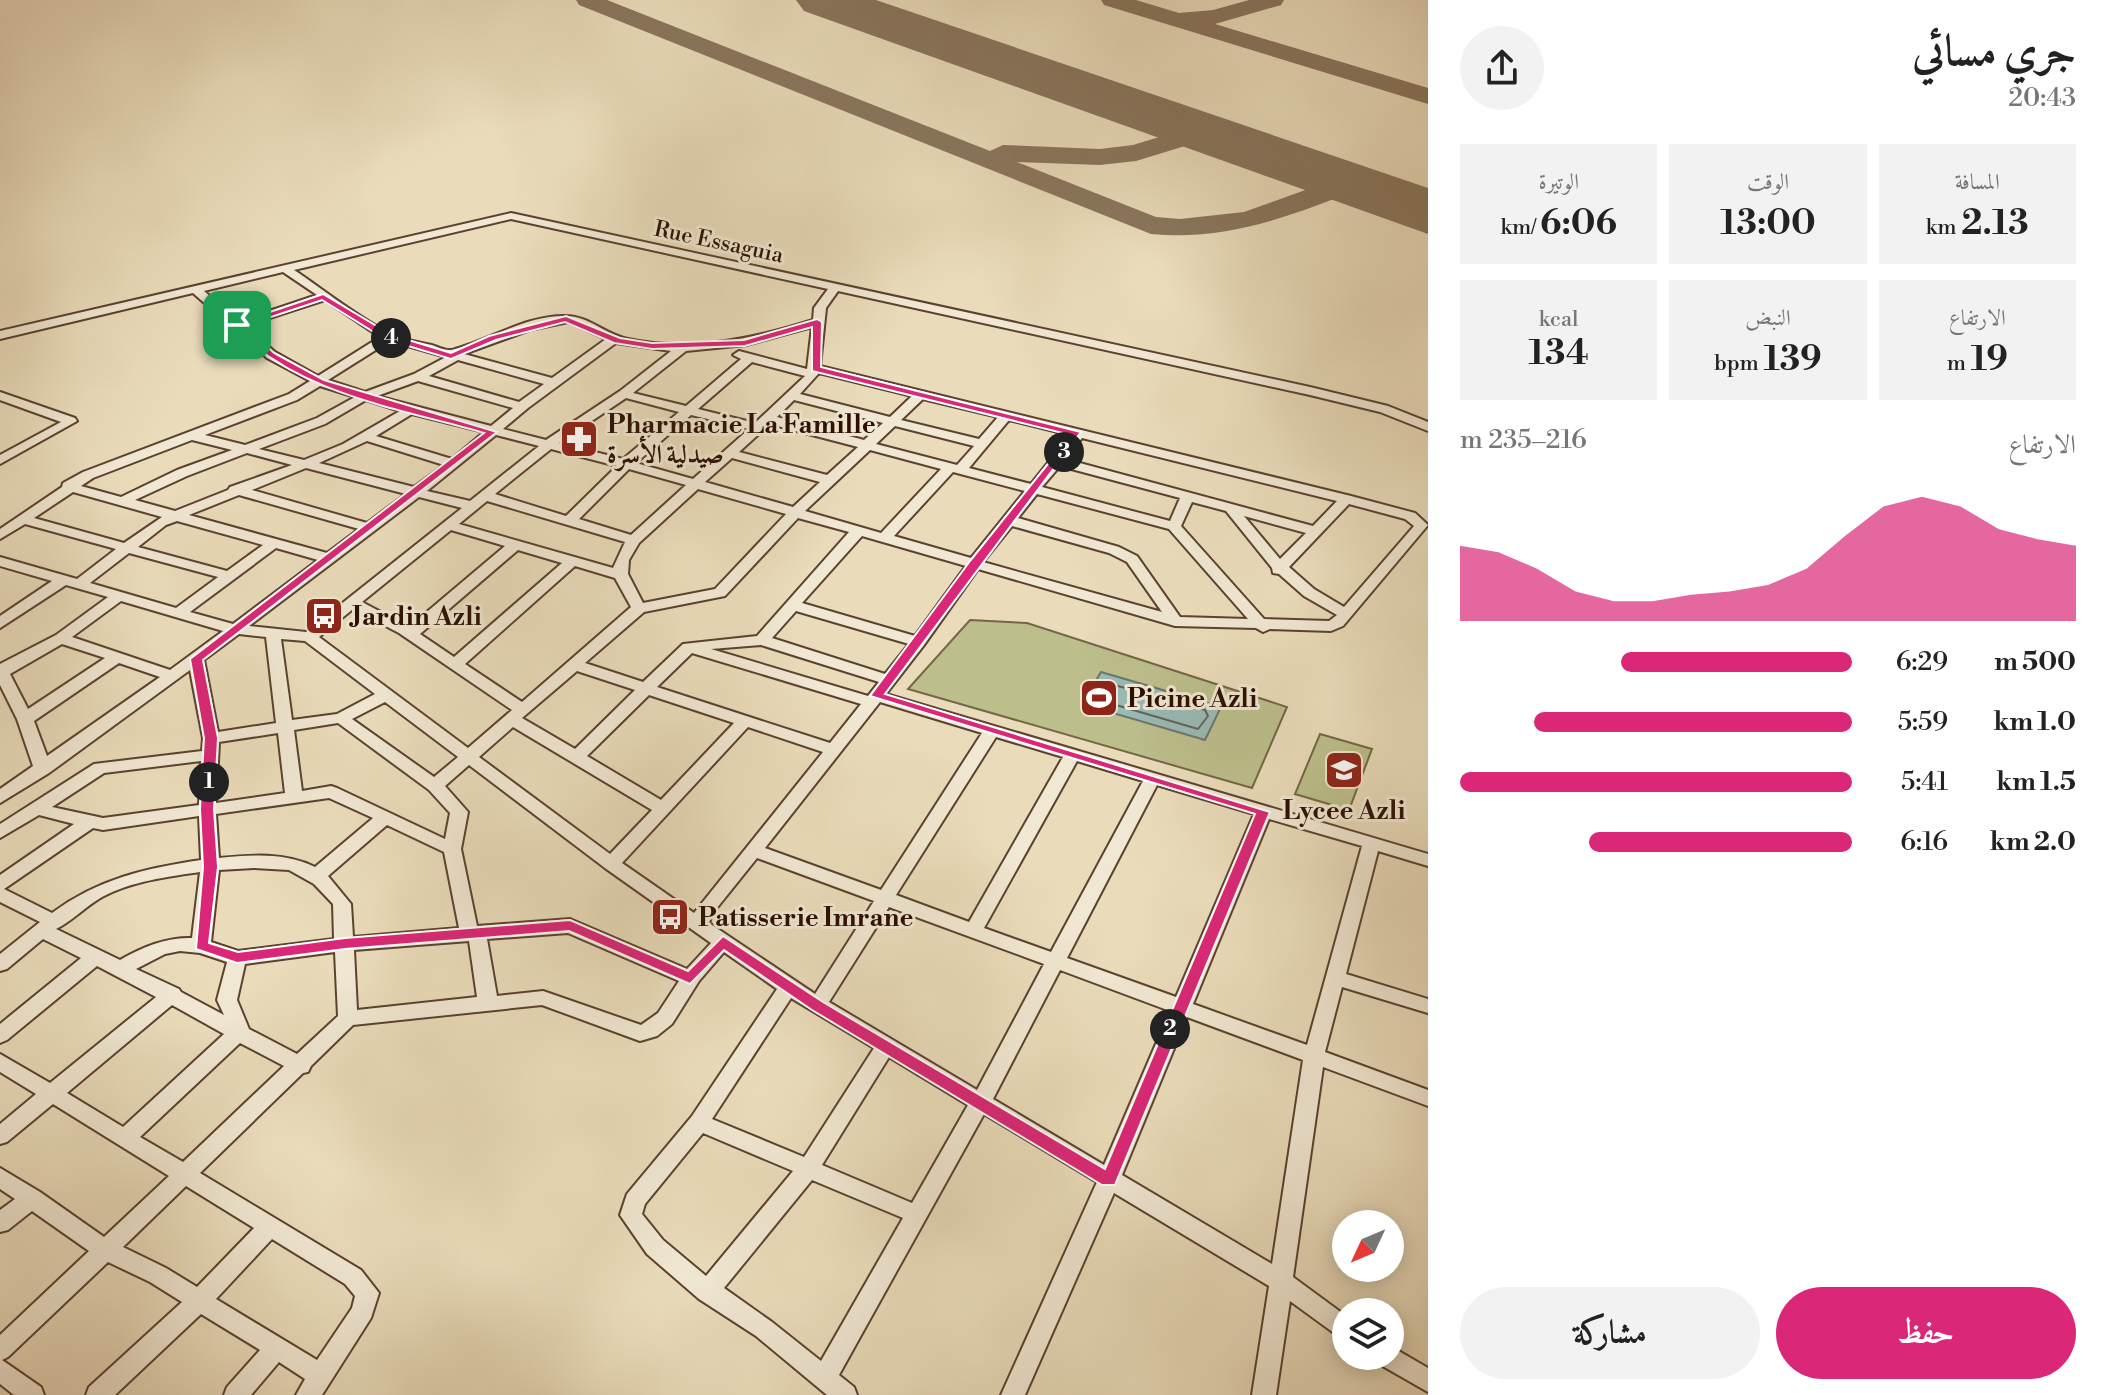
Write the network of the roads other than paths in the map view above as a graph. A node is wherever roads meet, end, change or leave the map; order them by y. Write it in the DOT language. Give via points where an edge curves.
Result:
graph roads {
  1 [pos="284,268"];
  2 [pos="835,287"];
  3 [pos="194,288"];
  4 [pos="323,297"];
  5 [pos="817,322"];
  6 [pos="237,325"];
  7 [pos="0,335"];
  8 [pos="388,337"];
  9 [pos="614,339"];
  10 [pos="686,345"];
  11 [pos="703,346"];
  12 [pos="453,357"];
  13 [pos="750,358"];
  14 [pos="814,371"];
  15 [pos="418,377"];
  16 [pos="321,382"];
  17 [pos="555,383"];
  18 [pos="624,394"];
  19 [pos="920,395"];
  20 [pos="0,396"];
  21 [pos="365,396"];
  22 [pos="792,396"];
  23 [pos="522,406"];
  24 [pos="410,410"];
  25 [pos="688,410"];
  26 [pos="1006,416"];
  27 [pos="892,421"];
  28 [pos="763,424"];
  29 [pos="1428,427"];
  30 [pos="491,432"];
  31 [pos="1078,434"];
  32 [pos="193,436"];
  33 [pos="367,437"];
  34 [pos="982,444"];
  35 [pos="548,445"];
  36 [pos="862,448"];
  37 [pos="244,451"];
  38 [pos="728,453"];
  39 [pos="0,460"];
  40 [pos="1057,461"];
  41 [pos="454,464"];
  42 [pos="626,464"];
  43 [pos="303,465"];
  44 [pos="956,468"];
  45 [pos="830,480"];
  46 [pos="694,484"];
  47 [pos="68,486"];
  48 [pos="1033,487"];
  49 [pos="235,490"];
  50 [pos="415,492"];
  51 [pos="1188,495"];
  52 [pos="486,496"];
  53 [pos="1346,499"];
  54 [pos="125,500"];
  55 [pos="472,506"];
  56 [pos="1229,506"];
  57 [pos="796,512"];
  58 [pos="177,515"];
  59 [pos="21,519"];
  60 [pos="570,520"];
  61 [pos="1008,520"];
  62 [pos="451,526"];
  63 [pos="1174,526"];
  64 [pos="369,528"];
  65 [pos="859,530"];
  66 [pos="1316,531"];
  67 [pos="0,535"];
  68 [pos="884,538"];
  69 [pos="633,540"];
  70 [pos="274,543"];
  71 [pos="514,546"];
  72 [pos="124,547"];
  73 [pos="327,558"];
  74 [pos="0,561"];
  75 [pos="570,563"];
  76 [pos="974,564"];
  77 [pos="1278,570"];
  78 [pos="620,575"];
  79 [pos="229,576"];
  80 [pos="71,582"];
  81 [pos="119,596"];
  82 [pos="354,603"];
  83 [pos="795,606"];
  84 [pos="639,608"];
  85 [pos="179,613"];
  86 [pos="1344,613"];
  87 [pos="1175,621"];
  88 [pos="0,623"];
  89 [pos="1263,627"];
  90 [pos="233,629"];
  91 [pos="273,633"];
  92 [pos="410,634"];
  93 [pos="309,637"];
  94 [pos="61,638"];
  95 [pos="762,640"];
  96 [pos="919,642"];
  97 [pos="688,647"];
  98 [pos="117,657"];
  99 [pos="196,659"];
  100 [pos="455,664"];
  101 [pos="572,664"];
  102 [pos="1,672"];
  103 [pos="173,676"];
  104 [pos="889,680"];
  105 [pos="644,688"];
  106 [pos="385,695"];
  107 [pos="874,699"];
  108 [pos="516,714"];
  109 [pos="341,718"];
  110 [pos="25,719"];
  111 [pos="745,721"];
  112 [pos="286,727"];
  113 [pos="992,730"];
  114 [pos="211,747"];
  115 [pos="831,749"];
  116 [pos="1072,755"];
  117 [pos="578,756"];
  118 [pos="468,757"];
  119 [pos="43,769"];
  120 [pos="1152,779"];
  121 [pos="435,786"];
  122 [pos="294,796"];
  123 [pos="0,797"];
  124 [pos="36,807"];
  125 [pos="207,809"];
  126 [pos="664,809"];
  127 [pos="1263,812"];
  128 [pos="384,818"];
  129 [pos="88,823"];
  130 [pos="0,832"];
  131 [pos="1371,844"];
  132 [pos="452,849"];
  133 [pos="754,850"];
  134 [pos="1428,860"];
  135 [pos="611,864"];
  136 [pos="210,867"];
  137 [pos="316,876"];
  138 [pos="0,884"];
  139 [pos="0,894"];
  140 [pos="887,897"];
  141 [pos="699,925"];
  142 [pos="49,927"];
  143 [pos="974,929"];
  144 [pos="473,933"];
  145 [pos="723,942"];
  146 [pos="345,944"];
  147 [pos="201,946"];
  148 [pos="95,957"];
  149 [pos="237,958"];
  150 [pos="1054,960"];
  151 [pos="0,964"];
  152 [pos="121,969"];
  153 [pos="690,978"];
  154 [pos="1336,978"];
  155 [pos="788,987"];
  156 [pos="172,994"];
  157 [pos="488,1003"];
  158 [pos="817,1006"];
  159 [pos="1428,1006"];
  160 [pos="1178,1008"];
  161 [pos="348,1018"];
  162 [pos="240,1031"];
  163 [pos="0,1035"];
  164 [pos="885,1047"];
  165 [pos="1314,1057"];
  166 [pos="0,1062"];
  167 [pos="301,1066"];
  168 [pos="47,1093"];
  169 [pos="1428,1098"];
  170 [pos="980,1103"];
  171 [pos="699,1122"];
  172 [pos="0,1136"];
  173 [pos="125,1138"];
  174 [pos="808,1169"];
  175 [pos="188,1174"];
  176 [pos="0,1177"];
  177 [pos="1109,1180"];
  178 [pos="32,1198"];
  179 [pos="918,1215"];
  180 [pos="0,1223"];
  181 [pos="271,1226"];
  182 [pos="104,1249"];
  183 [pos="1282,1282"];
  184 [pos="707,1292"];
  185 [pos="199,1301"];
  186 [pos="1332,1319"];
  187 [pos="0,1350"];
  188 [pos="275,1350"];
  189 [pos="1404,1366"];
  190 [pos="0,1370"];
  191 [pos="824,1379"];
  192 [pos="1428,1381"];
  193 [pos="314,1385"];
  194 [pos="32,1395"];
  195 [pos="98,1395"];
  196 [pos="236,1395"];
  197 [pos="845,1395"];
  198 [pos="1013,1395"];
  199 [pos="1264,1395"];
  1 -- 2 [label="street, Rue Essaguia" via="511,216"];
  1 -- 3 [label="street, Rue Essaguia"];
  1 -- 4 [label="street"];
  2 -- 5 [label="street"];
  2 -- 29 [label="street, Rue Essaguia" via="1369,405"];
  3 -- 6 [label="street"];
  3 -- 7 [label="street, Rue Essaguia"];
  4 -- 6 [label="street"];
  4 -- 8 [label="street"];
  5 -- 11 [label="street" via="761,340"];
  5 -- 14 [label="street"];
  6 -- 16 [label="street" via="271,355"];
  8 -- 12 [label="street"];
  8 -- 16 [label="street"];
  9 -- 10 [label="street"];
  9 -- 12 [label="street" via="566,319 493,338"];
  9 -- 17 [label="street"];
  10 -- 11 [label="street"];
  10 -- 18 [label="street"];
  11 -- 13 [label="street"];
  12 -- 15 [label="street"];
  12 -- 17 [label="street"];
  13 -- 14 [label="street"];
  13 -- 25 [label="street"];
  14 -- 19 [label="street"];
  14 -- 22 [label="street"];
  15 -- 21 [label="street"];
  15 -- 23 [label="street"];
  16 -- 21 [label="street"];
  16 -- 32 [label="street"];
  17 -- 23 [label="street"];
  18 -- 25 [label="street"];
  18 -- 35 [label="street"];
  19 -- 26 [label="street"];
  19 -- 27 [label="street"];
  20 -- 39 [label="street" via="71,421"];
  21 -- 24 [label="street"];
  21 -- 37 [label="street" via="321,421"];
  22 -- 27 [label="street"];
  22 -- 28 [label="street"];
  23 -- 30 [label="street"];
  24 -- 30 [label="street"];
  24 -- 33 [label="street"];
  25 -- 28 [label="street"];
  25 -- 42 [label="street"];
  26 -- 31 [label="street"];
  26 -- 34 [label="street"];
  27 -- 34 [label="street"];
  27 -- 36 [label="street"];
  28 -- 36 [label="street"];
  28 -- 38 [label="street"];
  30 -- 35 [label="street"];
  30 -- 41 [label="street"];
  31 -- 40 [label="street"];
  31 -- 53 [label="street"];
  32 -- 37 [label="street"];
  32 -- 47 [label="street" via="115,462"];
  33 -- 41 [label="street"];
  33 -- 43 [label="street"];
  34 -- 44 [label="street"];
  35 -- 42 [label="street"];
  35 -- 52 [label="street"];
  36 -- 44 [label="street"];
  36 -- 45 [label="street"];
  37 -- 43 [label="street"];
  37 -- 54 [label="street"];
  38 -- 45 [label="street"];
  38 -- 46 [label="street"];
  40 -- 48 [label="street"];
  40 -- 51 [label="street"];
  41 -- 50 [label="street"];
  42 -- 46 [label="street"];
  42 -- 60 [label="street"];
  43 -- 49 [label="street"];
  43 -- 50 [label="street"];
  44 -- 48 [label="street"];
  44 -- 68 [label="street"];
  45 -- 57 [label="street"];
  46 -- 57 [label="street"];
  46 -- 69 [label="street"];
  47 -- 54 [label="street"];
  47 -- 59 [label="street"];
  48 -- 61 [label="street"];
  48 -- 63 [label="street"];
  49 -- 58 [label="street"];
  49 -- 64 [label="street"];
  50 -- 55 [label="street"];
  50 -- 64 [label="street"];
  51 -- 56 [label="street"];
  51 -- 63 [label="street"];
  52 -- 55 [label="street"];
  52 -- 60 [label="street"];
  53 -- 66 [label="street"];
  53 -- 86 [label="street" via="1410,516 1422,526"];
  54 -- 58 [label="street"];
  55 -- 62 [label="street"];
  56 -- 66 [label="street"];
  56 -- 77 [label="street"];
  57 -- 65 [label="street"];
  57 -- 84 [label="street" via="720,593"];
  58 -- 70 [label="street"];
  58 -- 72 [label="street"];
  59 -- 67 [label="street"];
  59 -- 72 [label="street"];
  60 -- 69 [label="street"];
  61 -- 76 [label="street"];
  61 -- 87 [label="street" via="1132,559"];
  62 -- 71 [label="street"];
  62 -- 82 [label="street"];
  63 -- 89 [label="street"];
  64 -- 73 [label="street"];
  65 -- 68 [label="street"];
  65 -- 83 [label="street"];
  66 -- 77 [label="street"];
  68 -- 76 [label="street"];
  69 -- 78 [label="street" via="619,561"];
  70 -- 73 [label="street"];
  70 -- 79 [label="street"];
  71 -- 75 [label="street"];
  71 -- 92 [label="street"];
  72 -- 79 [label="street"];
  72 -- 80 [label="street"];
  73 -- 90 [label="street"];
  74 -- 80 [label="street"];
  75 -- 78 [label="street"];
  75 -- 100 [label="street"];
  76 -- 87 [label="street"];
  76 -- 96 [label="street"];
  77 -- 86 [label="street"];
  78 -- 84 [label="street"];
  79 -- 85 [label="street"];
  80 -- 81 [label="street"];
  80 -- 88 [label="street"];
  81 -- 85 [label="street"];
  81 -- 94 [label="street"];
  82 -- 92 [label="street"];
  82 -- 93 [label="street"];
  83 -- 95 [label="street"];
  83 -- 96 [label="street"];
  84 -- 101 [label="street"];
  85 -- 90 [label="street"];
  86 -- 89 [label="street" via="1331,626"];
  87 -- 89 [label="street"];
  90 -- 91 [label="street"];
  90 -- 99 [label="street"];
  91 -- 93 [label="street"];
  91 -- 112 [label="street"];
  92 -- 100 [label="street"];
  93 -- 106 [label="street"];
  94 -- 98 [label="street"];
  94 -- 102 [label="street"];
  95 -- 97 [label="street"];
  95 -- 104 [label="street"];
  96 -- 104 [label="street"];
  97 -- 105 [label="street"];
  97 -- 107 [label="street"];
  98 -- 103 [label="street"];
  98 -- 110 [label="street"];
  99 -- 103 [label="street"];
  99 -- 114 [label="street"];
  100 -- 108 [label="street"];
  101 -- 105 [label="street"];
  101 -- 108 [label="street"];
  102 -- 110 [label="street"];
  103 -- 119 [label="street"];
  104 -- 107 [label="street"];
  105 -- 111 [label="street"];
  105 -- 117 [label="street"];
  106 -- 109 [label="street"];
  106 -- 118 [label="street"];
  107 -- 113 [label="street"];
  107 -- 115 [label="street"];
  108 -- 117 [label="street"];
  108 -- 118 [label="street"];
  109 -- 112 [label="street"];
  109 -- 121 [label="street"];
  110 -- 119 [label="street"];
  111 -- 115 [label="street"];
  111 -- 126 [label="street"];
  112 -- 114 [label="street"];
  112 -- 122 [label="street"];
  113 -- 116 [label="street"];
  113 -- 140 [label="street"];
  114 -- 124 [label="street" via="100,768"];
  114 -- 125 [label="street"];
  115 -- 133 [label="street"];
  116 -- 120 [label="street"];
  116 -- 143 [label="street"];
  117 -- 126 [label="street"];
  118 -- 121 [label="street"];
  118 -- 135 [label="street"];
  119 -- 123 [label="street"];
  120 -- 127 [label="street"];
  120 -- 150 [label="street"];
  121 -- 132 [label="street" via="459,812"];
  122 -- 125 [label="street"];
  122 -- 128 [label="street" via="331,792"];
  124 -- 129 [label="street"];
  124 -- 130 [label="street"];
  125 -- 129 [label="street"];
  125 -- 136 [label="street"];
  126 -- 135 [label="street"];
  127 -- 131 [label="street"];
  127 -- 160 [label="street"];
  128 -- 132 [label="street"];
  128 -- 137 [label="street"];
  129 -- 138 [label="street"];
  131 -- 134 [label="street"];
  131 -- 154 [label="street"];
  132 -- 144 [label="street"];
  133 -- 140 [label="street"];
  133 -- 141 [label="street"];
  135 -- 141 [label="street"];
  136 -- 137 [label="street" via="268,861 292,864"];
  136 -- 142 [label="street" via="125,880"];
  136 -- 147 [label="street"];
  137 -- 146 [label="street" via="333,888 342,904"];
  139 -- 142 [label="street"];
  140 -- 143 [label="street"];
  140 -- 158 [label="street"];
  141 -- 145 [label="street"];
  142 -- 148 [label="street"];
  142 -- 151 [label="street"];
  143 -- 150 [label="street"];
  144 -- 146 [label="street"];
  144 -- 153 [label="street" via="570,926"];
  144 -- 157 [label="street"];
  145 -- 153 [label="street"];
  145 -- 155 [label="street"];
  146 -- 149 [label="street"];
  146 -- 161 [label="street"];
  147 -- 149 [label="street"];
  147 -- 152 [label="street" via="169,947"];
  148 -- 152 [label="street"];
  148 -- 163 [label="street"];
  149 -- 162 [label="street" via="227,1000"];
  150 -- 160 [label="street"];
  150 -- 170 [label="street"];
  152 -- 156 [label="street"];
  153 -- 157 [label="street" via="660,1023 640,1033 543,998"];
  154 -- 159 [label="street"];
  154 -- 165 [label="street"];
  155 -- 158 [label="street"];
  155 -- 171 [label="street"];
  156 -- 162 [label="street"];
  156 -- 168 [label="street"];
  157 -- 161 [label="street"];
  158 -- 164 [label="street"];
  160 -- 165 [label="street"];
  160 -- 177 [label="street"];
  161 -- 167 [label="street"];
  162 -- 167 [label="street"];
  162 -- 173 [label="street"];
  164 -- 170 [label="street"];
  164 -- 174 [label="street"];
  165 -- 169 [label="street"];
  165 -- 183 [label="street"];
  166 -- 168 [label="street"];
  167 -- 175 [label="street"];
  168 -- 172 [label="street"];
  168 -- 173 [label="street"];
  170 -- 177 [label="street"];
  170 -- 179 [label="street"];
  171 -- 174 [label="street"];
  171 -- 184 [label="street" via="635,1200 631,1215 641,1233"];
  173 -- 175 [label="street"];
  174 -- 179 [label="street"];
  174 -- 184 [label="street"];
  175 -- 181 [label="street"];
  175 -- 182 [label="street"];
  176 -- 178 [label="street"];
  177 -- 183 [label="street"];
  177 -- 198 [label="street"];
  178 -- 180 [label="street"];
  178 -- 182 [label="street"];
  179 -- 191 [label="street"];
  181 -- 185 [label="street"];
  181 -- 193 [label="street" via="332,1261 367,1293 363,1311"];
  182 -- 185 [label="street"];
  182 -- 187 [label="street"];
  183 -- 186 [label="street"];
  183 -- 199 [label="street"];
  184 -- 191 [label="street" via="753,1321"];
  185 -- 188 [label="street"];
  185 -- 195 [label="street"];
  188 -- 193 [label="street"];
  188 -- 196 [label="street"];
  189 -- 192 [label="street"];
  190 -- 194 [label="street"];
  191 -- 197 [label="street"];
}
